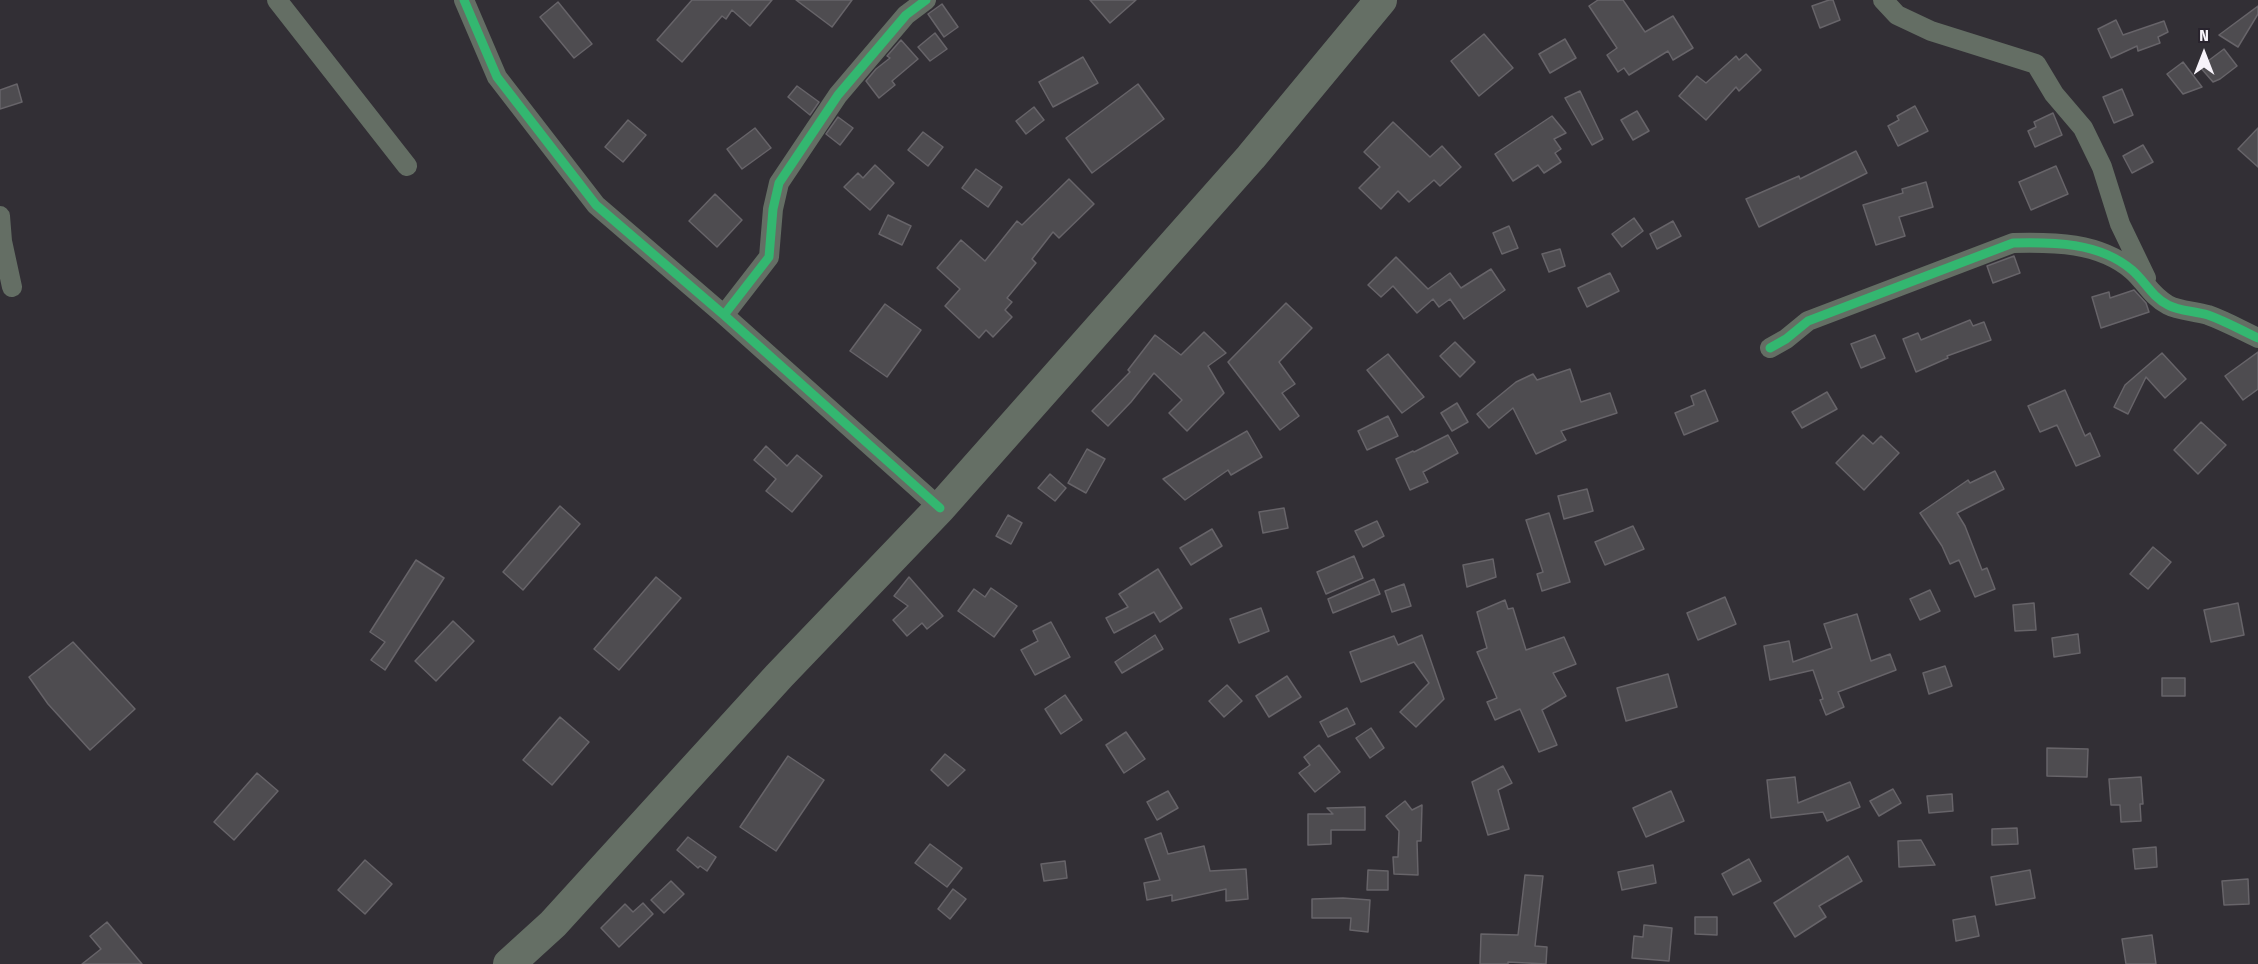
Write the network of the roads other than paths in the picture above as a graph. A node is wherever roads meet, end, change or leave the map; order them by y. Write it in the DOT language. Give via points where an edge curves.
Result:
graph roads {
  1 [pos="277,0"];
  2 [pos="464,0"];
  3 [pos="926,0"];
  4 [pos="1381,0"];
  5 [pos="1883,0"];
  6 [pos="407,166"];
  7 [pos="0,216"];
  8 [pos="12,287"];
  9 [pos="2156,298"];
  10 [pos="724,315"];
  11 [pos="2258,338"];
  12 [pos="1770,348"];
  13 [pos="940,508"];
  14 [pos="509,964"];
  1 -- 6 [label="street"];
  2 -- 10 [label="street" via="497,77 596,205"];
  3 -- 10 [label="street" via="906,15 838,94 779,183 769,257"];
  4 -- 13 [label="main road" via="1251,158"];
  5 -- 9 [label="street" via="1897,15 1931,31 2036,64 2054,94 2083,128 2102,167 2120,224"];
  7 -- 8 [label="street"];
  9 -- 11 [label="street"];
  9 -- 12 [label="street" via="2131,269 2097,250 2076,245 2013,243 1808,321"];
  10 -- 13 [label="street"];
  13 -- 14 [label="main road" via="779,676 553,924"];
}
